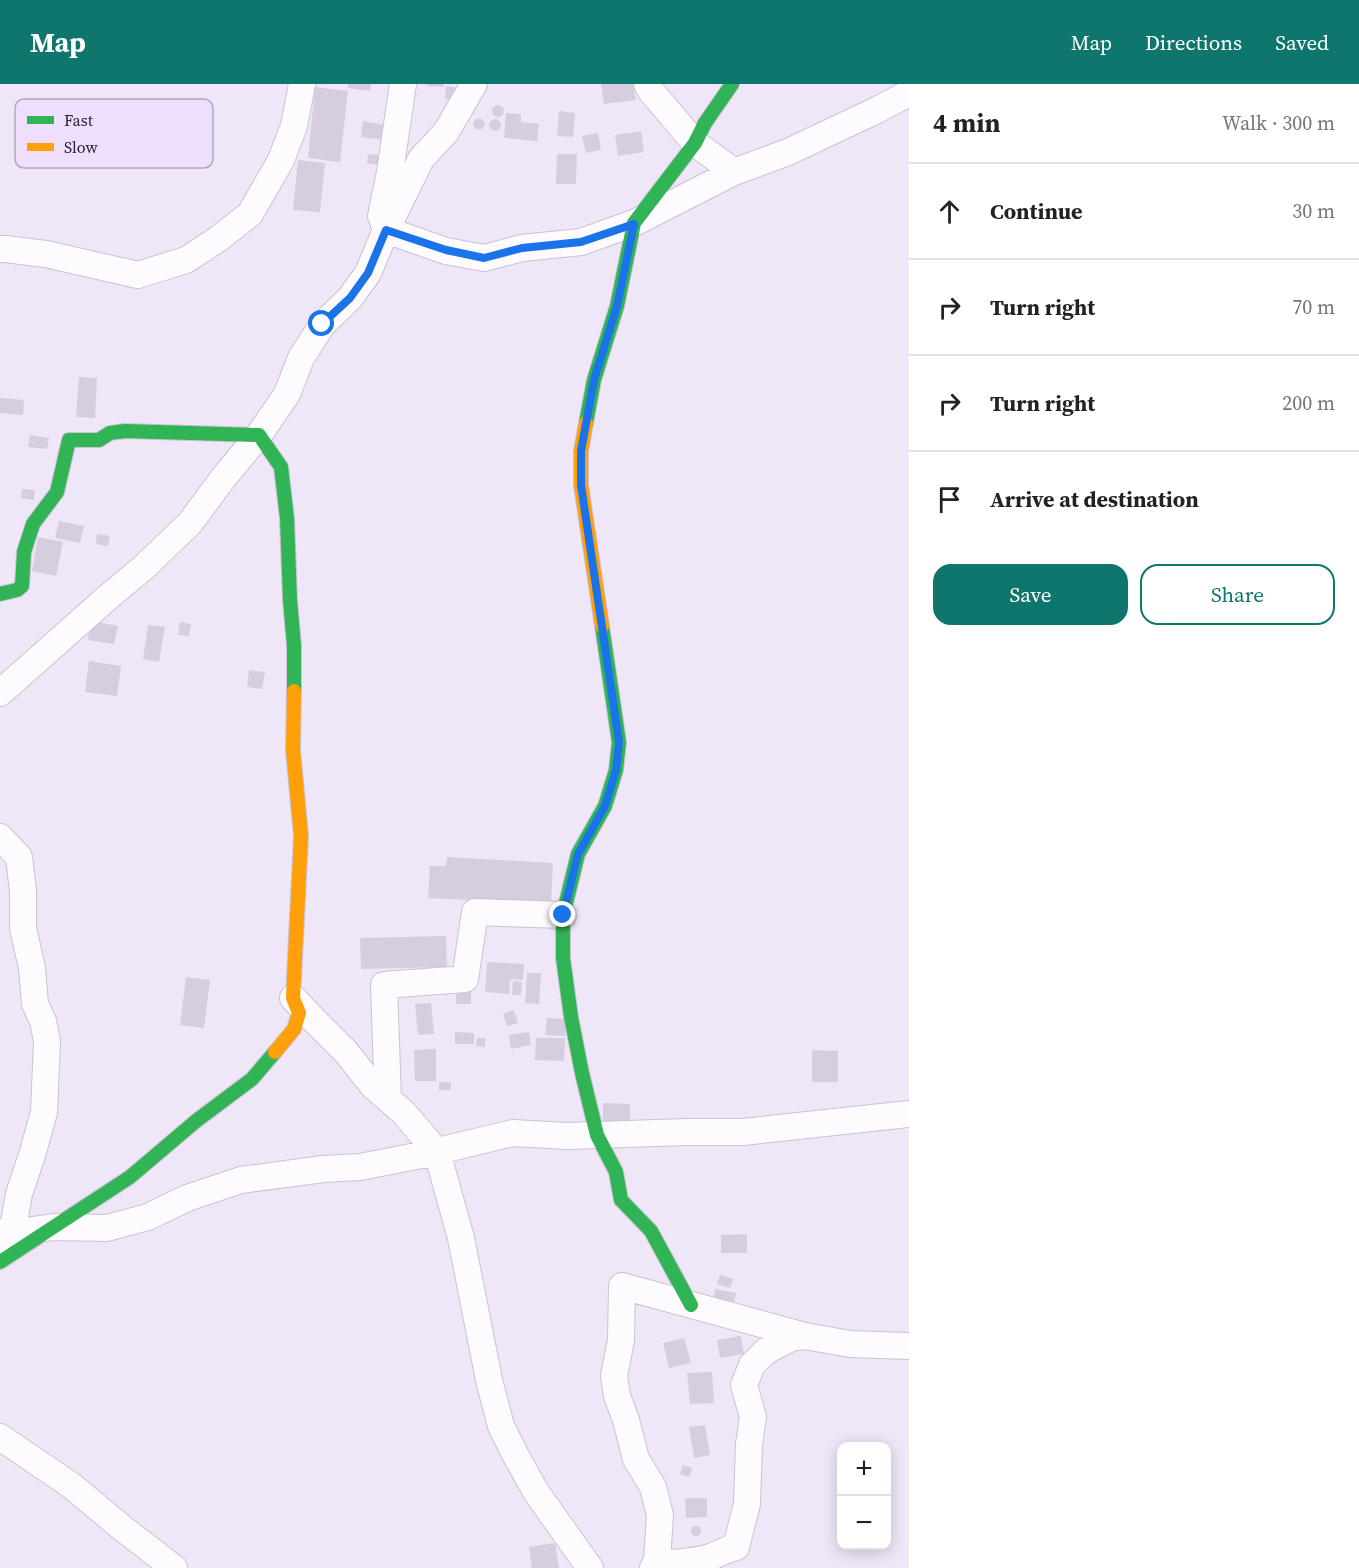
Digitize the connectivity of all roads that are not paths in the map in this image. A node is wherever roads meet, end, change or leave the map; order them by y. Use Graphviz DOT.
graph roads {
  1 [pos="302,84"];
  2 [pos="403,84"];
  3 [pos="474,84"];
  4 [pos="648,84"];
  5 [pos="732,84"];
  6 [pos="909,93"];
  7 [pos="695,143"];
  8 [pos="734,172"];
  9 [pos="634,224"];
  10 [pos="386,230"];
  11 [pos="0,249"];
  12 [pos="259,435"];
  13 [pos="0,594"];
  14 [pos="0,693"];
  15 [pos="0,837"];
  16 [pos="563,915"];
  17 [pos="293,998"];
  18 [pos="388,1099"];
  19 [pos="909,1114"];
  20 [pos="597,1135"];
  21 [pos="437,1152"];
  22 [pos="53,1227"];
  23 [pos="6,1232"];
  24 [pos="2,1260"];
  25 [pos="691,1305"];
  26 [pos="805,1336"];
  27 [pos="909,1346"];
  28 [pos="0,1437"];
  29 [pos="654,1566"];
  30 [pos="174,1568"];
  31 [pos="590,1568"];
  1 -- 11 [label="street"];
  2 -- 10 [label="street"];
  3 -- 10 [label="street"];
  4 -- 7 [label="street"];
  5 -- 7 [label="street"];
  6 -- 8 [label="street"];
  7 -- 8 [label="street"];
  7 -- 9 [label="street"];
  8 -- 9 [label="street"];
  9 -- 10 [label="street"];
  9 -- 16 [label="street"];
  10 -- 12 [label="street"];
  12 -- 13 [label="street"];
  12 -- 14 [label="street"];
  12 -- 17 [label="street"];
  15 -- 23 [label="street"];
  16 -- 18 [label="street"];
  16 -- 20 [label="street"];
  17 -- 18 [label="street"];
  17 -- 22 [label="street"];
  18 -- 21 [label="street"];
  19 -- 20 [label="street"];
  20 -- 21 [label="street"];
  20 -- 25 [label="street"];
  21 -- 22 [label="street"];
  21 -- 31 [label="street"];
  22 -- 23 [label="street"];
  22 -- 24 [label="street"];
  23 -- 24 [label="street"];
  25 -- 26 [label="street"];
  25 -- 29 [label="street"];
  26 -- 27 [label="street"];
  26 -- 29 [label="street"];
  28 -- 30 [label="street"];
}
